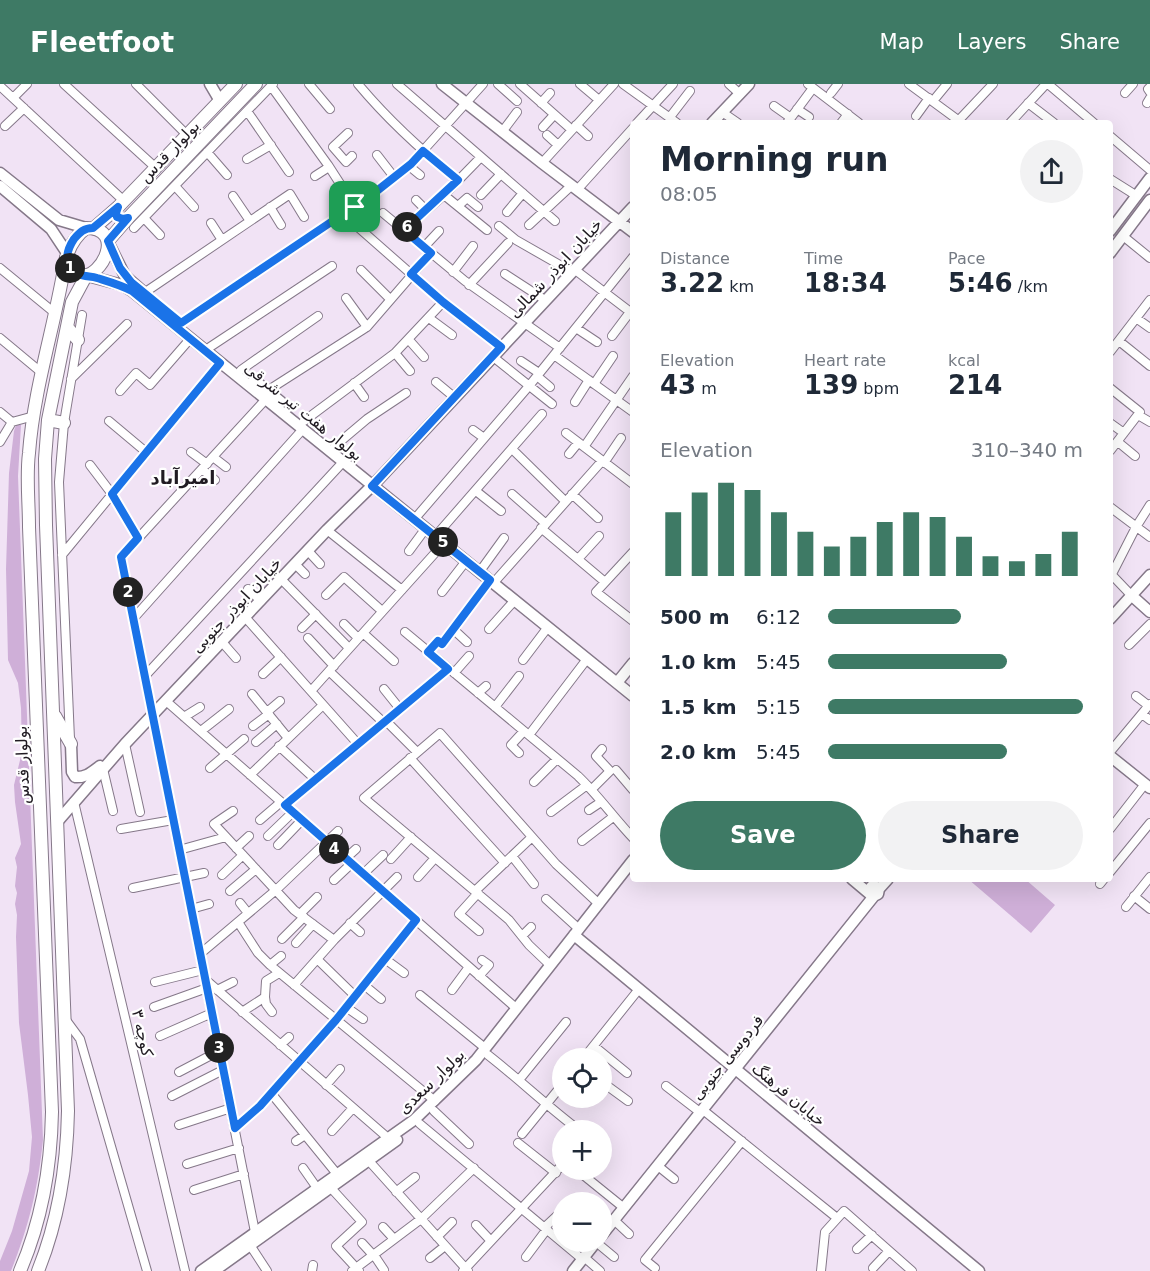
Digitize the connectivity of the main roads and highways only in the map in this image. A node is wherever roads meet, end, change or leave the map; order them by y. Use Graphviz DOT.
graph roads {
  1 [pos="210,84"];
  2 [pos="236,84"];
  3 [pos="256,84"];
  4 [pos="442,84"];
  5 [pos="749,84"];
  6 [pos="220,101"];
  7 [pos="715,120"];
  8 [pos="0,173"];
  9 [pos="1150,178"];
  10 [pos="0,186"];
  11 [pos="1150,200"];
  12 [pos="121,204"];
  13 [pos="630,210"];
  14 [pos="620,221"];
  15 [pos="131,223"];
  16 [pos="1113,226"];
  17 [pos="90,228"];
  18 [pos="630,229"];
  19 [pos="109,243"];
  20 [pos="1113,249"];
  21 [pos="67,255"];
  22 [pos="87,276"];
  23 [pos="127,284"];
  24 [pos="60,297"];
  25 [pos="72,302"];
  26 [pos="67,327"];
  27 [pos="78,340"];
  28 [pos="253,384"];
  29 [pos="48,420"];
  30 [pos="64,423"];
  31 [pos="304,425"];
  32 [pos="374,483"];
  33 [pos="442,538"];
  34 [pos="1150,575"];
  35 [pos="494,579"];
  36 [pos="1131,595"];
  37 [pos="526,606"];
  38 [pos="1150,612"];
  39 [pos="1113,614"];
  40 [pos="630,667"];
  41 [pos="620,679"];
  42 [pos="630,687"];
  43 [pos="630,694"];
  44 [pos="54,713"];
  45 [pos="70,744"];
  46 [pos="124,745"];
  47 [pos="1113,757"];
  48 [pos="1148,786"];
  49 [pos="58,821"];
  50 [pos="630,864"];
  51 [pos="630,873"];
  52 [pos="859,882"];
  53 [pos="873,888"];
  54 [pos="577,934"];
  55 [pos="487,1052"];
  56 [pos="736,1070"];
  57 [pos="435,1106"];
  58 [pos="612,1222"];
  59 [pos="588,1252"];
  60 [pos="20,1271"];
  61 [pos="39,1271"];
  62 [pos="201,1271"];
  63 [pos="214,1271"];
  64 [pos="573,1271"];
  65 [pos="979,1271"];
  1 -- 6 [label="main road"];
  2 -- 6 [label="main road, بولوار قدس"];
  3 -- 15 [label="main road, بولوار قدس"];
  4 -- 14 [label="main road"];
  5 -- 7 [label="main road"];
  6 -- 12 [label="main road, بولوار قدس"];
  8 -- 17 [label="main road"];
  9 -- 16 [label="main road"];
  10 -- 21 [label="main road"];
  11 -- 20 [label="main road"];
  12 -- 15 [label="main road"];
  12 -- 17 [label="main road, بولوار قدس"];
  13 -- 14 [label="main road, خیابان ابوذر شمالی"];
  14 -- 18 [label="main road"];
  14 -- 32 [label="main road, خیابان ابوذر شمالی"];
  15 -- 19 [label="main road, بولوار قدس"];
  17 -- 19 [label="main road"];
  17 -- 21 [label="main road"];
  19 -- 22 [label="main road"];
  19 -- 23 [label="main road"];
  21 -- 22 [label="main road"];
  21 -- 24 [label="main road, بولوار قدس"];
  22 -- 23 [label="main road"];
  22 -- 25 [label="main road, بولوار قدس"];
  23 -- 28 [label="main road, بولوار هفت تیر شرقی"];
  23 -- 28 [label="main road, بولوار هفت تیر شرقی"];
  24 -- 25 [label="main road"];
  24 -- 60 [label="main road, بولوار قدس"];
  25 -- 26 [label="main road, بولوار قدس"];
  26 -- 27 [label="main road"];
  26 -- 29 [label="main road, بولوار قدس"];
  28 -- 31 [label="main road, بولوار هفت تیر شرقی"];
  29 -- 30 [label="main road"];
  29 -- 44 [label="main road, بولوار قدس"];
  31 -- 32 [label="main road, بولوار هفت تیر شرقی"];
  31 -- 32 [label="main road, بولوار هفت تیر شرقی"];
  32 -- 33 [label="main road, بولوار هفت تیر شرقی"];
  32 -- 33 [label="main road, بولوار هفت تیر شرقی"];
  32 -- 46 [label="main road, خیابان ابوذر جنوبی"];
  33 -- 35 [label="main road, بولوار هفت تیر شرقی"];
  33 -- 35 [label="main road, بولوار هفت تیر شرقی"];
  34 -- 36 [label="main road"];
  35 -- 37 [label="main road, بولوار هفت تیر شرقی"];
  35 -- 37 [label="main road, بولوار هفت تیر شرقی"];
  36 -- 38 [label="main road"];
  36 -- 39 [label="main road"];
  37 -- 41 [label="main road, بولوار هفت تیر شرقی"];
  37 -- 43 [label="main road, بولوار هفت تیر شرقی"];
  40 -- 41 [label="main road"];
  41 -- 42 [label="main road, بولوار هفت تیر شرقی"];
  44 -- 45 [label="main road"];
  44 -- 49 [label="main road, بولوار قدس"];
  45 -- 46 [label="main road"];
  46 -- 49 [label="main road"];
  47 -- 48 [label="main road"];
  49 -- 61 [label="main road, بولوار قدس"];
  50 -- 54 [label="main road, بولوار سعدی"];
  51 -- 54 [label="main road, بولوار سعدی"];
  52 -- 53 [label="main road"];
  53 -- 56 [label="main road, فردوسی جنوبی"];
  54 -- 55 [label="main road, بولوار سعدی"];
  54 -- 55 [label="main road, بولوار سعدی"];
  54 -- 56 [label="main road, خیابان فرهنگ"];
  55 -- 57 [label="main road, بولوار سعدی"];
  56 -- 58 [label="main road, فردوسی جنوبی"];
  56 -- 65 [label="main road, خیابان فرهنگ"];
  57 -- 62 [label="main road, بولوار سعدی"];
  57 -- 63 [label="main road, بولوار سعدی"];
  59 -- 64 [label="main road"];
}
